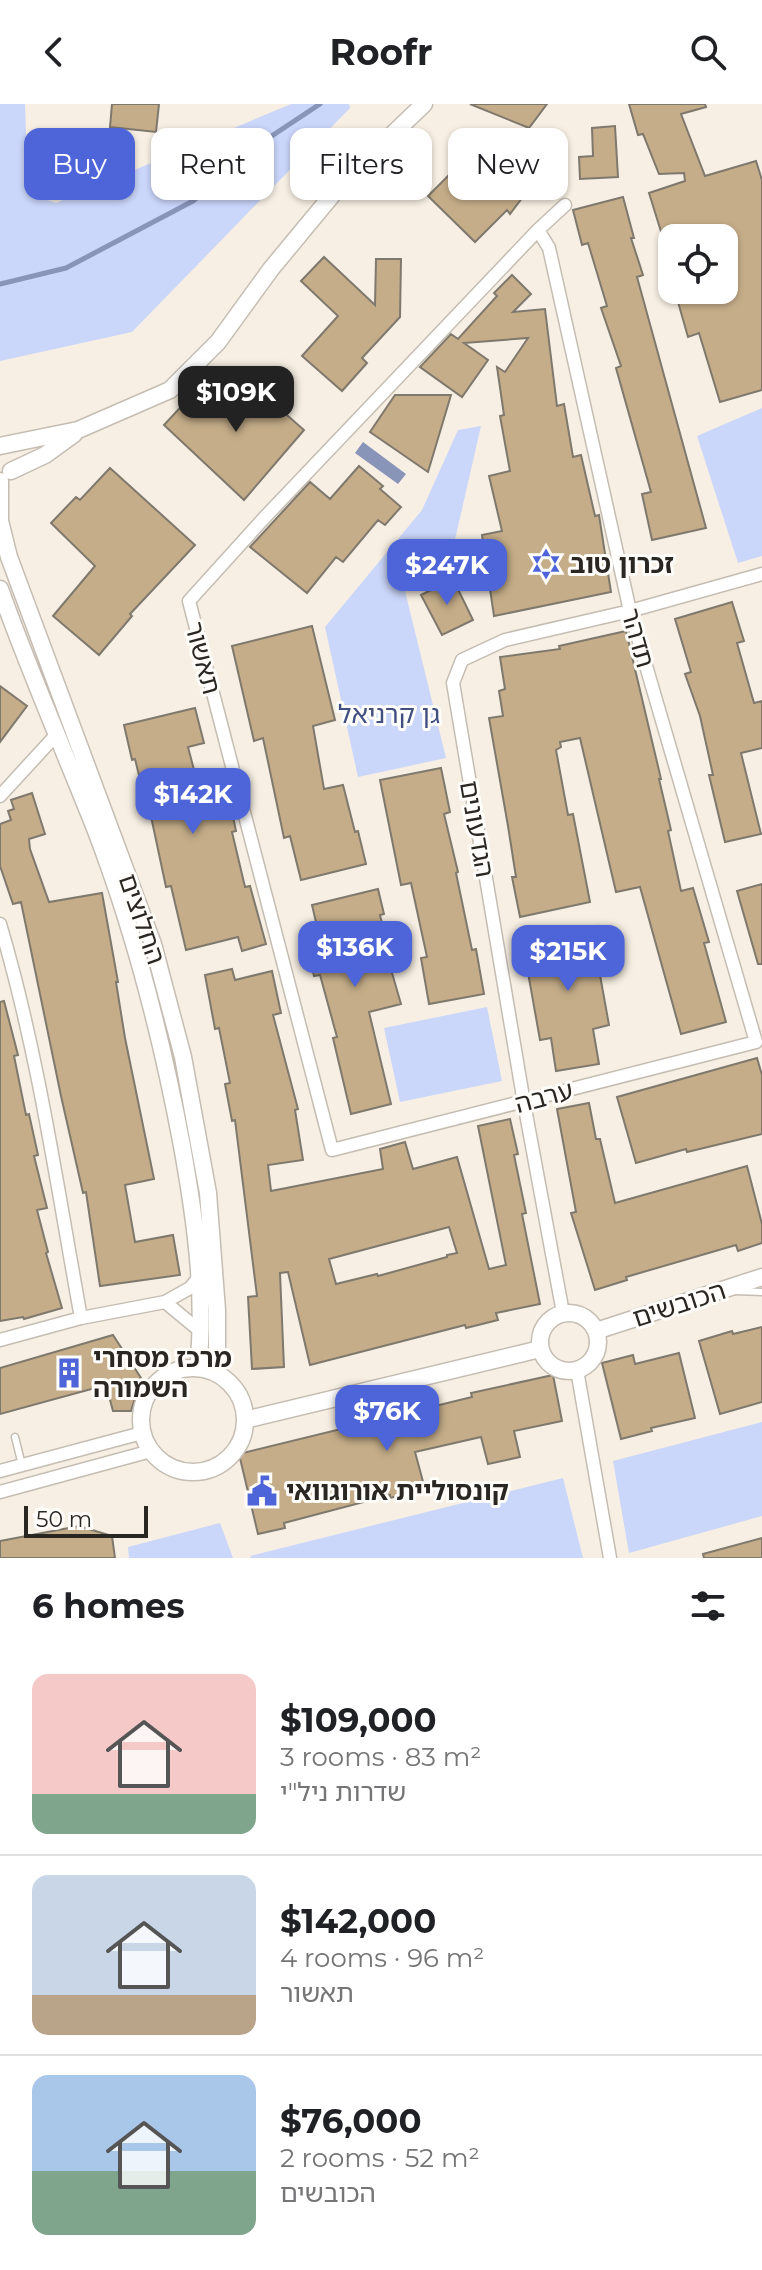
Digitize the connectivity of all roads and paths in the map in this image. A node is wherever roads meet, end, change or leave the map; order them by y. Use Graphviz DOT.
graph roads {
  1 [pos="424,104"];
  2 [pos="565,205"];
  3 [pos="538,230"];
  4 [pos="78,430"];
  5 [pos="0,447"];
  6 [pos="4,478"];
  7 [pos="762,574"];
  8 [pos="0,589"];
  9 [pos="630,611"];
  10 [pos="56,735"];
  11 [pos="0,796"];
  12 [pos="0,924"];
  13 [pos="756,1042"];
  14 [pos="524,1103"];
  15 [pos="332,1150"];
  16 [pos="199,1277"];
  17 [pos="762,1277"];
  18 [pos="719,1291"];
  19 [pos="762,1292"];
  20 [pos="165,1302"];
  21 [pos="563,1313"];
  22 [pos="81,1318"];
  23 [pos="200,1331"];
  24 [pos="596,1331"];
  25 [pos="0,1340"];
  26 [pos="540,1349"];
  27 [pos="198,1368"];
  28 [pos="577,1370"];
  29 [pos="217,1373"];
  30 [pos="245,1420"];
  31 [pos="142,1433"];
  32 [pos="15,1437"];
  33 [pos="151,1451"];
  34 [pos="22,1465"];
  35 [pos="0,1471"];
  36 [pos="0,1492"];
  37 [pos="610,1558"];
  1 -- 4 [label="street"];
  2 -- 3 [label="street, תאשור"];
  3 -- 9 [label="street, תדהר"];
  3 -- 15 [label="street, תאשור"];
  4 -- 5 [label="street"];
  4 -- 6 [label="street"];
  5 -- 6 [label="street"];
  6 -- 29 [label="street, החלוצים"];
  7 -- 9 [label="street, הגדעונים"];
  8 -- 10 [label="street, החלוצים"];
  9 -- 13 [label="street, תדהר"];
  9 -- 14 [label="street, הגדעונים"];
  10 -- 11 [label="street"];
  10 -- 16 [label="street, החלוצים"];
  12 -- 22 [label="street"];
  13 -- 14 [label="street, ערבה"];
  14 -- 15 [label="street, ערבה"];
  14 -- 21 [label="street, הגדעונים"];
  16 -- 20 [label="street"];
  16 -- 23 [label="street, החלוצים"];
  17 -- 18 [label="street, הכובשים"];
  18 -- 19 [label="lane"];
  18 -- 24 [label="street, הכובשים"];
  20 -- 22 [label="street"];
  20 -- 23 [label="street"];
  21 -- 24 [label="street"];
  21 -- 26 [label="street"];
  22 -- 25 [label="street"];
  23 -- 27 [label="street, החלוצים"];
  24 -- 28 [label="street"];
  26 -- 28 [label="street"];
  26 -- 30 [label="street"];
  27 -- 29 [label="street"];
  27 -- 31 [label="street"];
  28 -- 37 [label="street"];
  29 -- 30 [label="street"];
  30 -- 33 [label="street"];
  31 -- 33 [label="street"];
  31 -- 34 [label="street"];
  32 -- 34 [label="lane"];
  33 -- 36 [label="street"];
  34 -- 35 [label="street"];
}
